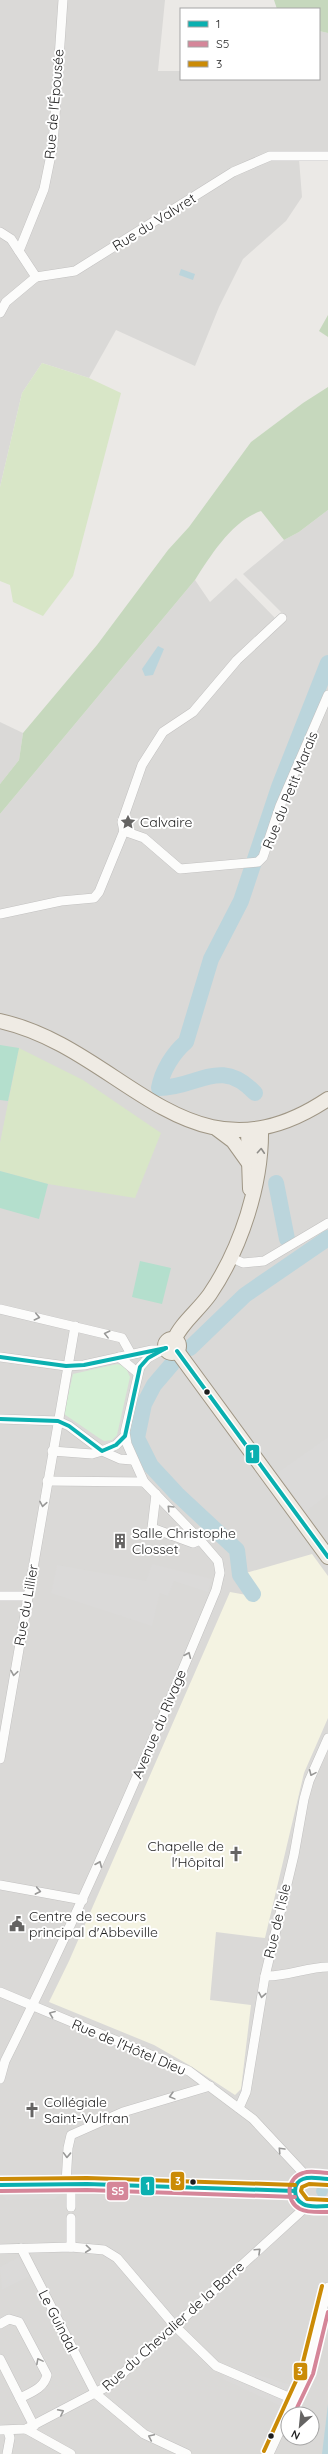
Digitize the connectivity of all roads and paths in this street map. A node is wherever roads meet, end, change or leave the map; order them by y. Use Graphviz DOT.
graph roads {
  1 [pos="63,0"];
  2 [pos="328,156"];
  3 [pos="0,232"];
  4 [pos="19,251"];
  5 [pos="36,277"];
  6 [pos="0,312"];
  7 [pos="282,618"];
  8 [pos="328,695"];
  9 [pos="124,831"];
  10 [pos="0,914"];
  11 [pos="0,1021"];
  12 [pos="328,1099"];
  13 [pos="217,1129"];
  14 [pos="255,1130"];
  15 [pos="248,1162"];
  16 [pos="250,1200"];
  17 [pos="328,1223"];
  18 [pos="230,1257"];
  19 [pos="0,1309"];
  20 [pos="75,1326"];
  21 [pos="170,1347"];
  22 [pos="131,1354"];
  23 [pos="0,1357"];
  24 [pos="119,1357"];
  25 [pos="66,1366"];
  26 [pos="138,1373"];
  27 [pos="0,1418"];
  28 [pos="58,1421"];
  29 [pos="125,1436"];
  30 [pos="52,1451"];
  31 [pos="102,1451"];
  32 [pos="132,1460"];
  33 [pos="47,1480"];
  34 [pos="144,1482"];
  35 [pos="156,1494"];
  36 [pos="200,1540"];
  37 [pos="328,1557"];
  38 [pos="0,1596"];
  39 [pos="27,1596"];
  40 [pos="328,1738"];
  41 [pos="0,1759"];
  42 [pos="0,1885"];
  43 [pos="83,1900"];
  44 [pos="328,1967"];
  45 [pos="265,1976"];
  46 [pos="0,1992"];
  47 [pos="33,2006"];
  48 [pos="3,2060"];
  49 [pos="0,2079"];
  50 [pos="210,2086"];
  51 [pos="239,2108"];
  52 [pos="308,2178"];
  53 [pos="328,2179"];
  54 [pos="75,2184"];
  55 [pos="0,2185"];
  56 [pos="295,2191"];
  57 [pos="308,2205"];
  58 [pos="328,2206"];
  59 [pos="71,2207"];
  60 [pos="71,2218"];
  61 [pos="72,2247"];
  62 [pos="21,2248"];
  63 [pos="0,2249"];
  64 [pos="328,2287"];
  65 [pos="0,2324"];
  66 [pos="175,2326"];
  67 [pos="0,2359"];
  68 [pos="96,2394"];
  69 [pos="20,2398"];
  70 [pos="293,2399"];
  71 [pos="30,2428"];
  72 [pos="4,2431"];
  73 [pos="7,2454"];
  74 [pos="71,2454"];
  75 [pos="187,2454"];
  76 [pos="269,2454"];
  1 -- 4 [label="street, Rue de l'Épousée"];
  2 -- 5 [label="street, Rue du Valvret"];
  3 -- 4 [label="street"];
  4 -- 5 [label="street"];
  5 -- 6 [label="street"];
  7 -- 9 [label="street"];
  8 -- 9 [label="street, Rue du Petit Marais"];
  9 -- 10 [label="street"];
  11 -- 13 [label="main road"];
  12 -- 14 [label="main road"];
  13 -- 14 [label="main road"];
  13 -- 15 [label="main road"];
  14 -- 15 [label="main road"];
  16 -- 14 [label="main road, one-way"];
  15 -- 16 [label="main road"];
  16 -- 18 [label="main road"];
  17 -- 18 [label="street"];
  18 -- 21 [label="main road"];
  19 -- 20 [label="street, one-way"];
  22 -- 20 [label="street, one-way"];
  20 -- 25 [label="street, Rue du Lillier"];
  21 -- 22 [label="street"];
  21 -- 26 [label="street"];
  21 -- 37 [label="main road"];
  22 -- 24 [label="street"];
  23 -- 25 [label="street"];
  24 -- 25 [label="street"];
  24 -- 26 [label="street"];
  25 -- 28 [label="street, Rue du Lillier"];
  26 -- 29 [label="street"];
  27 -- 28 [label="street"];
  28 -- 30 [label="street, Rue du Lillier"];
  28 -- 31 [label="street"];
  29 -- 31 [label="street"];
  29 -- 32 [label="street, Avenue du Rivage"];
  30 -- 31 [label="street"];
  30 -- 33 [label="street, Rue du Lillier"];
  31 -- 32 [label="street"];
  32 -- 34 [label="street, Avenue du Rivage"];
  33 -- 34 [label="street"];
  33 -- 39 [label="street, Rue du Lillier, one-way"];
  34 -- 35 [label="street, Avenue du Rivage"];
  36 -- 35 [label="street, Avenue du Rivage, one-way"];
  35 -- 36 [label="street"];
  43 -- 36 [label="street, Avenue du Rivage, one-way"];
  38 -- 39 [label="street"];
  39 -- 41 [label="street, Rue du Lillier, one-way"];
  40 -- 45 [label="street, Rue de l'Isle, one-way"];
  42 -- 43 [label="street, one-way"];
  43 -- 47 [label="street, Avenue du Rivage"];
  44 -- 45 [label="street"];
  45 -- 51 [label="street, Rue de l'Isle, one-way"];
  46 -- 47 [label="street, Rue de l'Hôtel Dieu"];
  47 -- 48 [label="street, Avenue du Rivage"];
  50 -- 47 [label="street, Rue de l'Hôtel Dieu, one-way"];
  48 -- 49 [label="street, Avenue du Rivage"];
  50 -- 51 [label="street, Rue de l'Hôtel Dieu"];
  50 -- 54 [label="street, one-way"];
  52 -- 51 [label="street, Rue de l'Hôtel Dieu, one-way"];
  52 -- 53 [label="street"];
  52 -- 56 [label="street"];
  54 -- 55 [label="street"];
  54 -- 56 [label="street"];
  54 -- 59 [label="street"];
  56 -- 57 [label="street"];
  57 -- 58 [label="street"];
  66 -- 57 [label="street, Rue du Chevalier de la Barre, one-way"];
  60 -- 61 [label="street"];
  61 -- 62 [label="street"];
  61 -- 66 [label="street, one-way"];
  62 -- 63 [label="street"];
  62 -- 68 [label="street, Le Guindal"];
  64 -- 70 [label="street"];
  69 -- 65 [label="street, one-way"];
  66 -- 68 [label="street, Rue du Chevalier de la Barre"];
  66 -- 70 [label="street"];
  67 -- 69 [label="street"];
  71 -- 68 [label="street, Rue du Chevalier de la Barre, one-way"];
  75 -- 68 [label="street, one-way"];
  69 -- 71 [label="street"];
  70 -- 76 [label="street"];
  71 -- 72 [label="street"];
  71 -- 74 [label="street"];
  72 -- 73 [label="street"];
}
